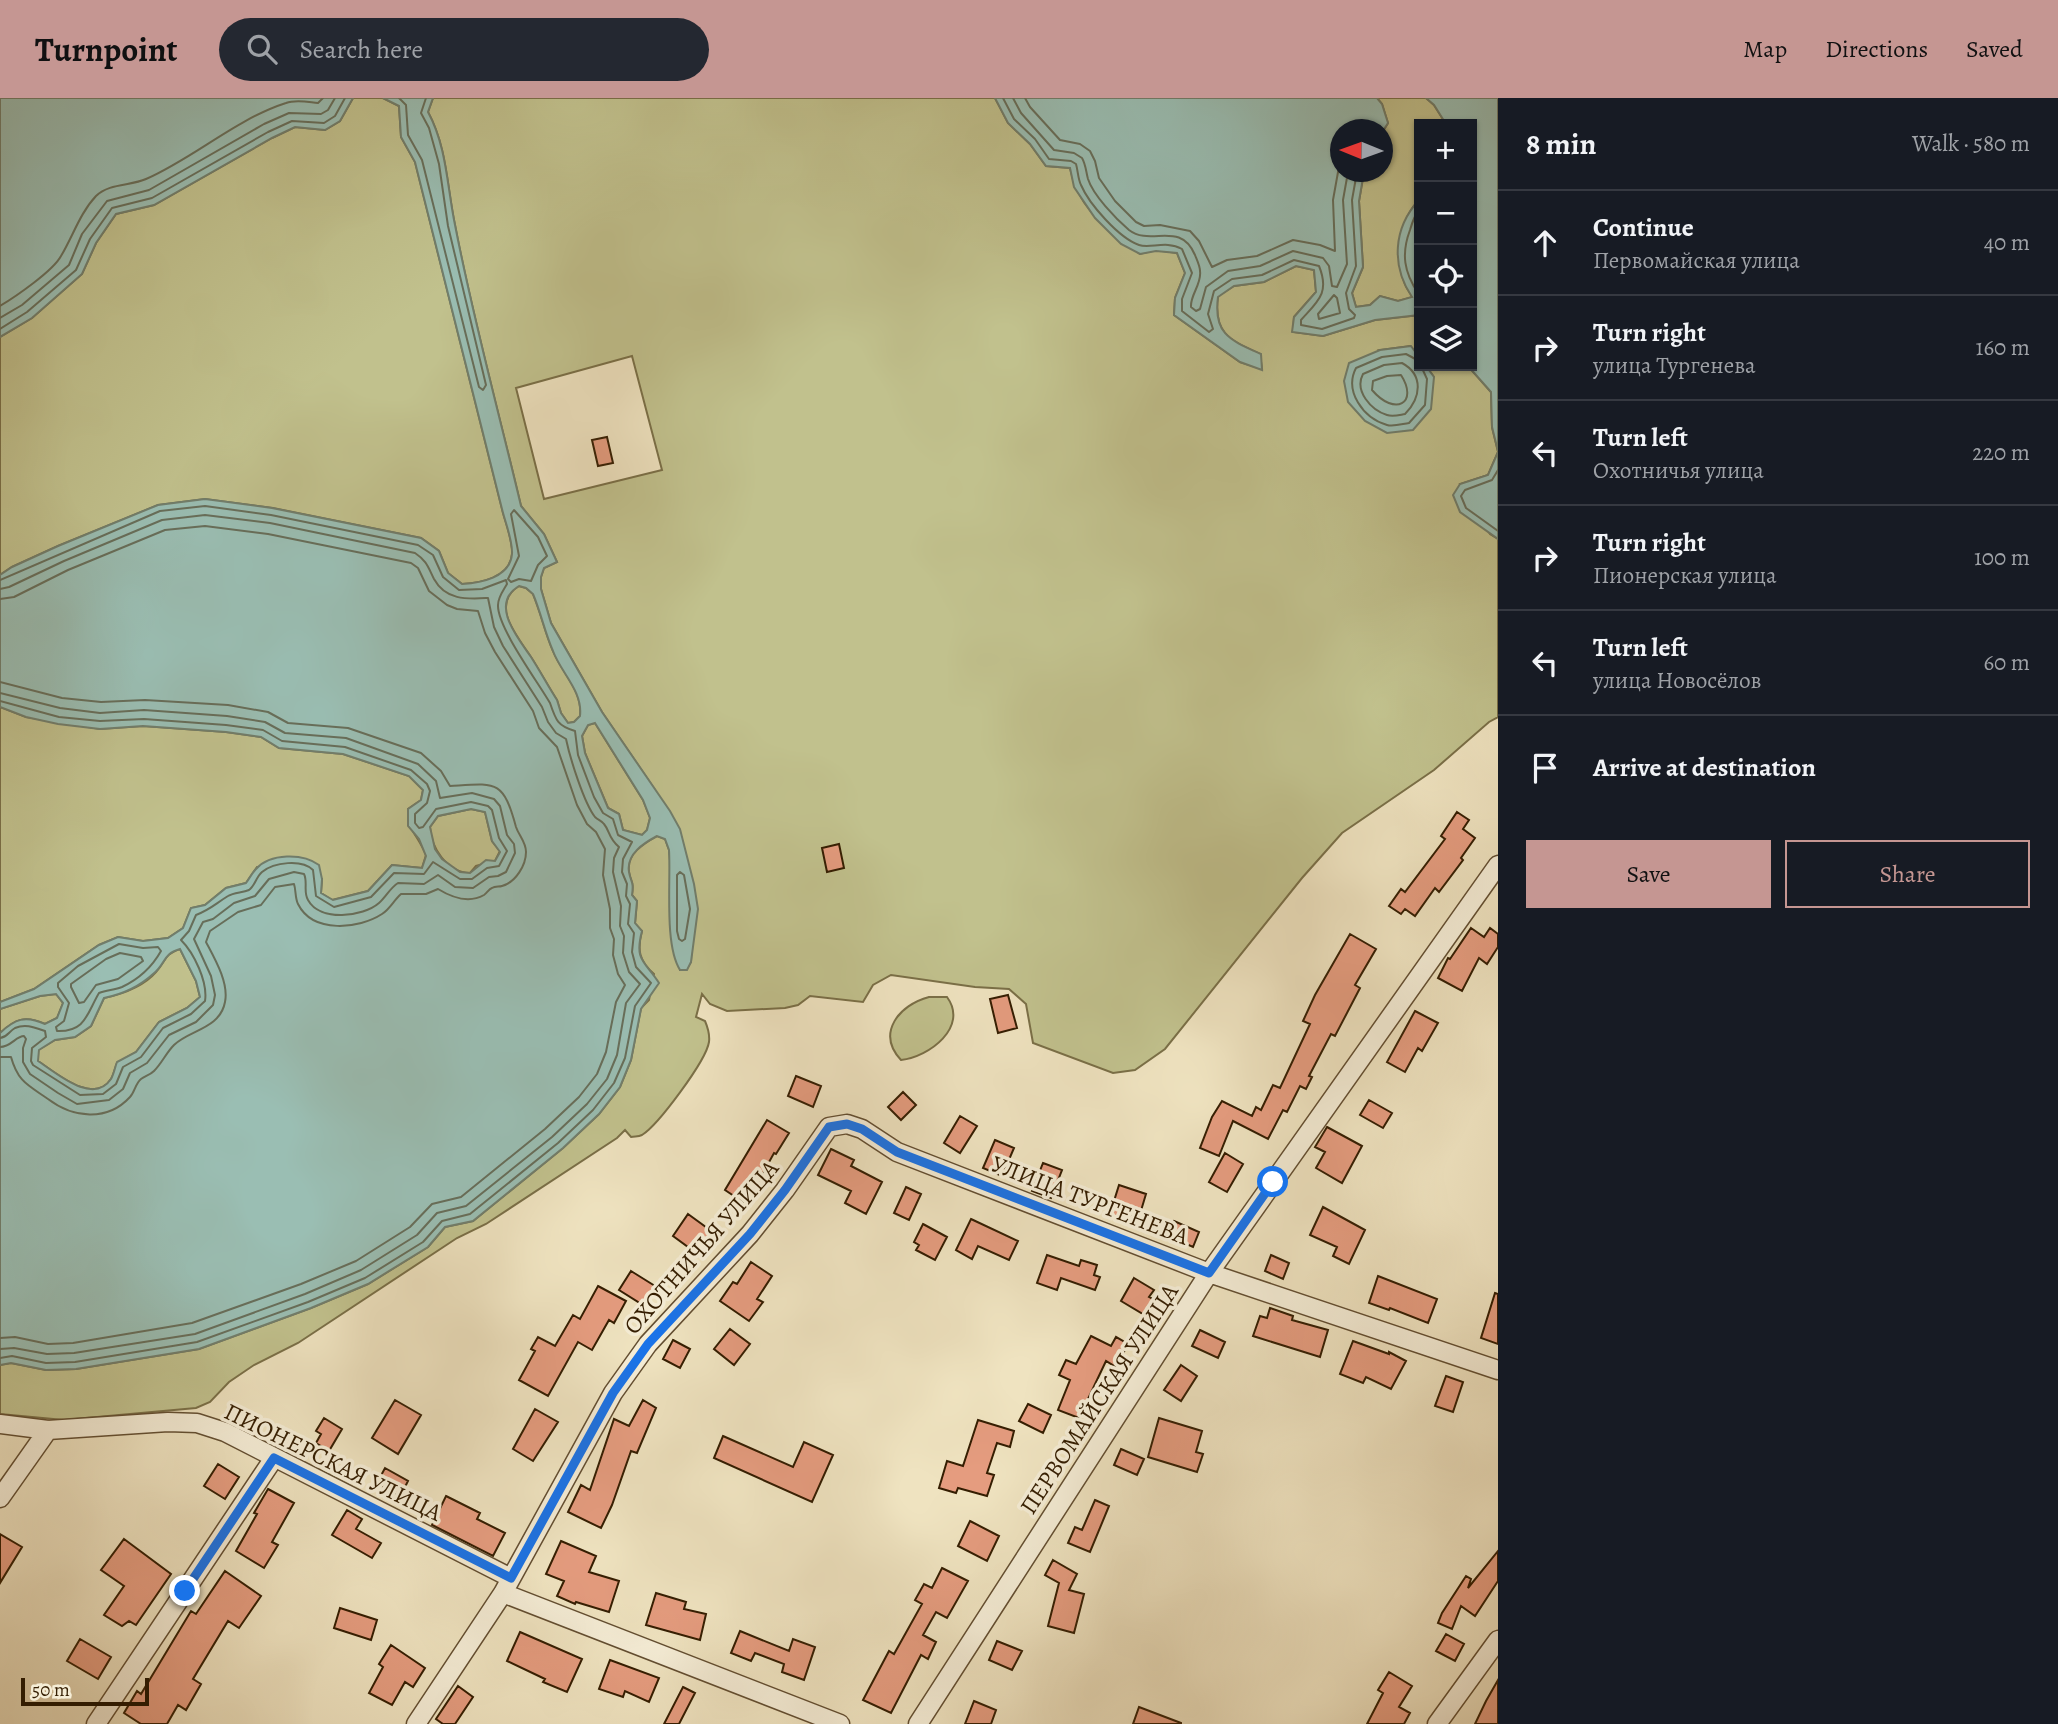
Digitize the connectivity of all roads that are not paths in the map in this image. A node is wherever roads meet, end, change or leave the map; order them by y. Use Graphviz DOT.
graph roads {
  1 [pos="1498,865"];
  2 [pos="829,1127"];
  3 [pos="1209,1273"];
  4 [pos="1498,1370"];
  5 [pos="0,1424"];
  6 [pos="48,1430"];
  7 [pos="274,1458"];
  8 [pos="0,1498"];
  9 [pos="507,1585"];
  10 [pos="1498,1640"];
  11 [pos="96,1724"];
  12 [pos="416,1724"];
  13 [pos="840,1724"];
  14 [pos="918,1724"];
  15 [pos="1437,1724"];
  1 -- 3 [label="street, ПЕРВОМАЙСКАЯ УЛИЦА"];
  2 -- 3 [label="street, УЛИЦА ТУРГЕНЕВА"];
  2 -- 9 [label="street, ОХОТНИЧЬЯ УЛИЦА"];
  3 -- 4 [label="street, УЛИЦА ТУРГЕНЕВА"];
  3 -- 14 [label="street, ПЕРВОМАЙСКАЯ УЛИЦА"];
  5 -- 6 [label="street, ПИОНЕРСКАЯ УЛИЦА"];
  6 -- 7 [label="street, ПИОНЕРСКАЯ УЛИЦА"];
  6 -- 8 [label="street"];
  7 -- 9 [label="street, ПИОНЕРСКАЯ УЛИЦА"];
  7 -- 11 [label="street"];
  9 -- 12 [label="street, ОХОТНИЧЬЯ УЛИЦА"];
  9 -- 13 [label="street, ПИОНЕРСКАЯ УЛИЦА"];
  10 -- 15 [label="street"];
}
